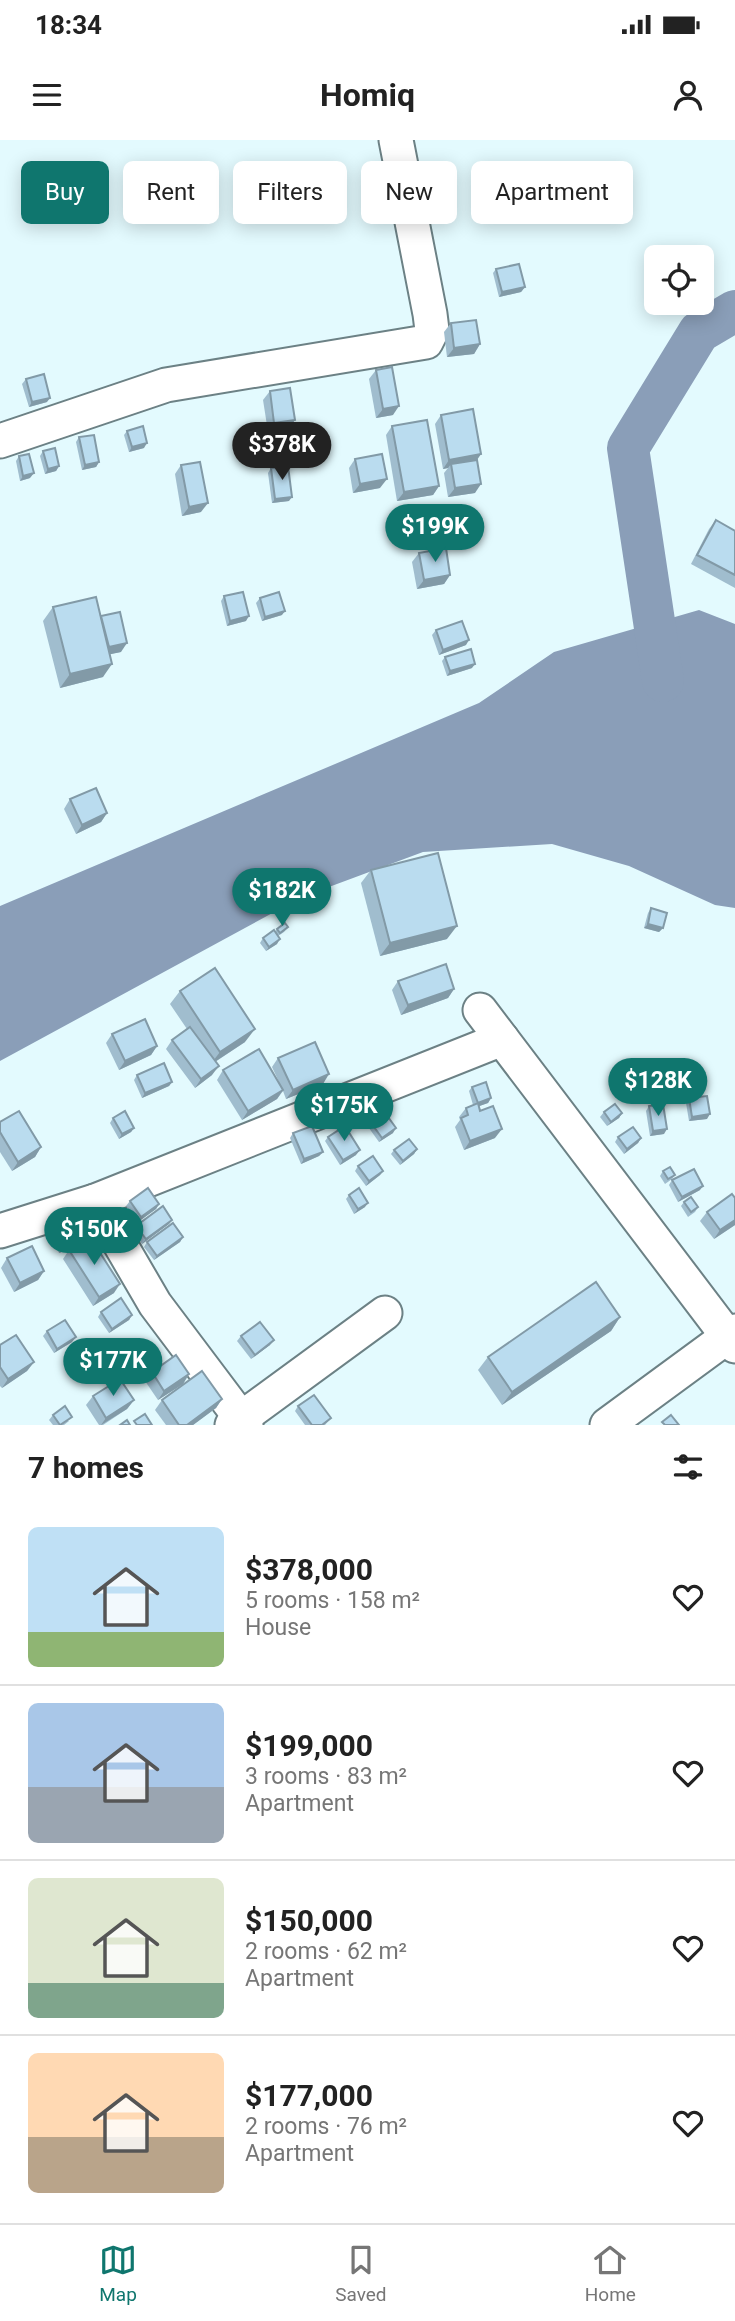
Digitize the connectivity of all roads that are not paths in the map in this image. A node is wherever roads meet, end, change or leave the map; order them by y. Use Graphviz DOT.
graph roads {
  1 [pos="396,140"];
  2 [pos="0,441"];
  3 [pos="480,1010"];
  4 [pos="502,1039"];
  5 [pos="95,1201"];
  6 [pos="0,1231"];
  7 [pos="385,1313"];
  8 [pos="733,1338"];
  9 [pos="240,1423"];
  10 [pos="607,1425"];
  1 -- 2 [label="street"];
  3 -- 4 [label="street"];
  4 -- 5 [label="street"];
  4 -- 8 [label="street"];
  5 -- 6 [label="street"];
  5 -- 9 [label="street"];
  7 -- 9 [label="street"];
  8 -- 10 [label="street"];
}
